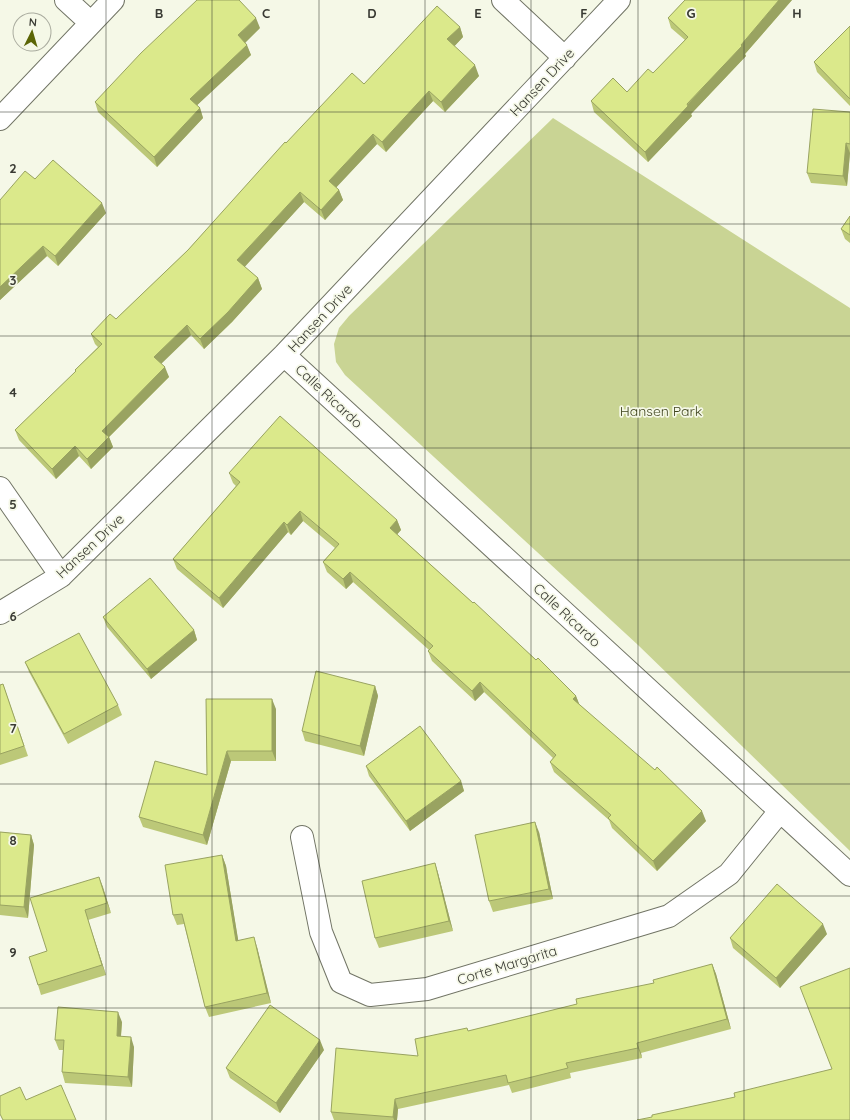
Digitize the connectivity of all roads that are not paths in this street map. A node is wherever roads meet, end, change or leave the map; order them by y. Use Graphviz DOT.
graph roads {
  1 [pos="66,0"];
  2 [pos="113,0"];
  3 [pos="503,0"];
  4 [pos="619,0"];
  5 [pos="91,23"];
  6 [pos="565,58"];
  7 [pos="0,119"];
  8 [pos="284,355"];
  9 [pos="0,488"];
  10 [pos="62,576"];
  11 [pos="0,613"];
  12 [pos="780,811"];
  13 [pos="302,837"];
  14 [pos="850,875"];
  1 -- 5 [label="street"];
  2 -- 5 [label="street"];
  3 -- 6 [label="street"];
  4 -- 6 [label="street, Hansen Drive"];
  5 -- 7 [label="street"];
  6 -- 8 [label="street, Hansen Drive"];
  8 -- 10 [label="street, Hansen Drive"];
  8 -- 12 [label="street, Calle Ricardo"];
  9 -- 10 [label="street"];
  10 -- 11 [label="street, Hansen Drive"];
  12 -- 13 [label="street, Corte Margarita"];
  12 -- 14 [label="street, Calle Ricardo"];
}
